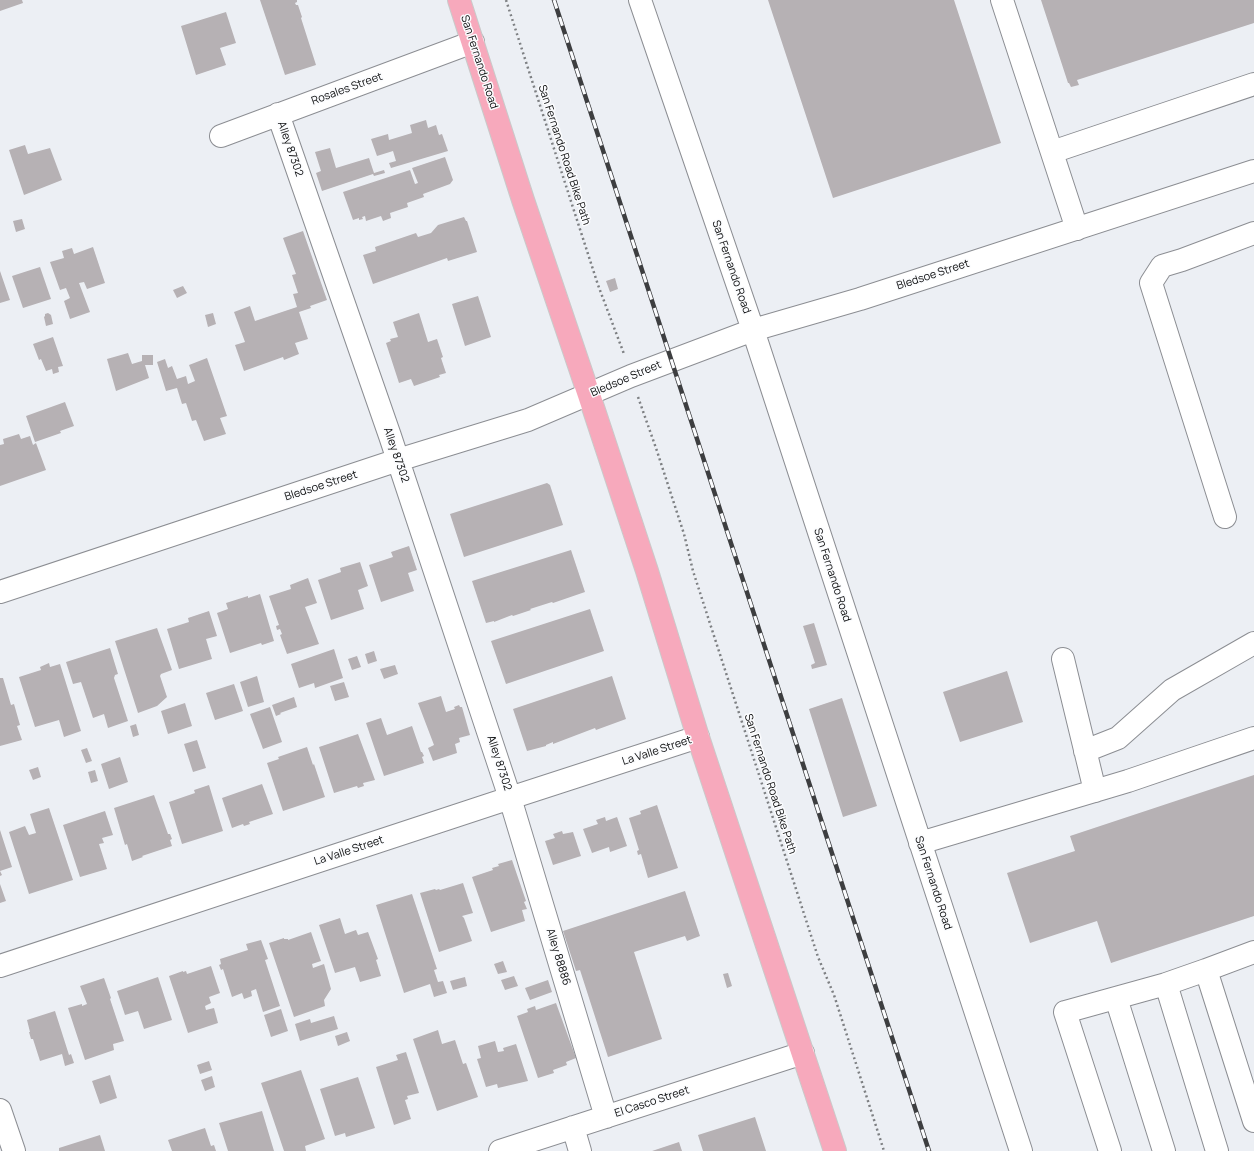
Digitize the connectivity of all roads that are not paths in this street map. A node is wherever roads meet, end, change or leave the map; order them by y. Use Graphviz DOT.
graph roads {
  1 [pos="459,0"];
  2 [pos="640,0"];
  3 [pos="1002,0"];
  4 [pos="473,42"];
  5 [pos="1254,84"];
  6 [pos="278,114"];
  7 [pos="221,136"];
  8 [pos="1052,152"];
  9 [pos="1254,171"];
  10 [pos="1077,229"];
  11 [pos="1254,233"];
  12 [pos="753,330"];
  13 [pos="589,395"];
  14 [pos="398,460"];
  15 [pos="1225,517"];
  16 [pos="0,592"];
  17 [pos="1254,643"];
  18 [pos="1063,659"];
  19 [pos="698,738"];
  20 [pos="1254,738"];
  21 [pos="1085,751"];
  22 [pos="1095,791"];
  23 [pos="510,798"];
  24 [pos="920,843"];
  25 [pos="1254,952"];
  26 [pos="0,966"];
  27 [pos="1206,970"];
  28 [pos="1166,984"];
  29 [pos="1116,998"];
  30 [pos="803,1053"];
  31 [pos="0,1110"];
  32 [pos="606,1117"];
  33 [pos="1254,1121"];
  34 [pos="573,1127"];
  35 [pos="14,1151"];
  36 [pos="500,1151"];
  37 [pos="580,1151"];
  38 [pos="835,1151"];
  39 [pos="1021,1151"];
  40 [pos="1110,1151"];
  41 [pos="1164,1151"];
  42 [pos="1217,1151"];
  1 -- 4 [label="main road, San Fernando Road"];
  2 -- 12 [label="street, San Fernando Road"];
  3 -- 8 [label="street"];
  4 -- 6 [label="street, Rosales Street"];
  4 -- 13 [label="main road, San Fernando Road"];
  5 -- 8 [label="street"];
  6 -- 7 [label="street, Rosales Street"];
  6 -- 14 [label="street, Alley 87302"];
  8 -- 10 [label="street"];
  9 -- 10 [label="street, Bledsoe Street"];
  10 -- 12 [label="street, Bledsoe Street"];
  11 -- 15 [label="street"];
  12 -- 13 [label="street, Bledsoe Street"];
  12 -- 24 [label="street, San Fernando Road"];
  13 -- 14 [label="street, Bledsoe Street"];
  13 -- 19 [label="main road, San Fernando Road"];
  14 -- 16 [label="street, Bledsoe Street"];
  14 -- 23 [label="street, Alley 87302"];
  17 -- 21 [label="street"];
  18 -- 21 [label="street"];
  19 -- 23 [label="street, La Valle Street"];
  19 -- 30 [label="main road, San Fernando Road"];
  20 -- 22 [label="street"];
  21 -- 22 [label="street"];
  22 -- 24 [label="street"];
  23 -- 26 [label="street, La Valle Street"];
  23 -- 32 [label="street, Alley 88886"];
  24 -- 39 [label="street, San Fernando Road"];
  25 -- 27 [label="street"];
  27 -- 28 [label="street"];
  27 -- 33 [label="street"];
  28 -- 29 [label="street"];
  28 -- 42 [label="street"];
  29 -- 40 [label="street"];
  29 -- 41 [label="street"];
  30 -- 32 [label="street, El Casco Street"];
  30 -- 38 [label="main road, San Fernando Road"];
  31 -- 35 [label="street"];
  32 -- 34 [label="street, El Casco Street"];
  34 -- 36 [label="street, El Casco Street"];
  34 -- 37 [label="street"];
}
